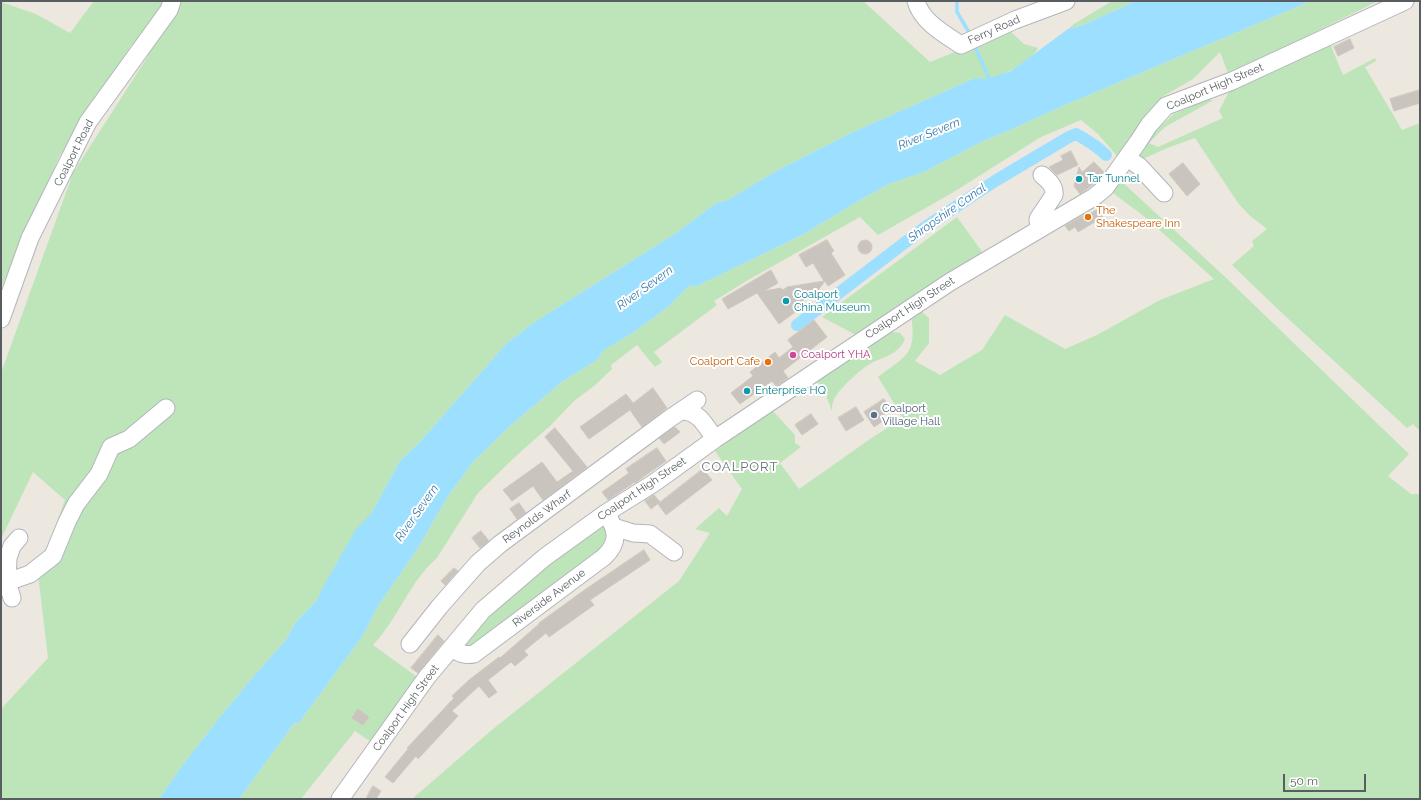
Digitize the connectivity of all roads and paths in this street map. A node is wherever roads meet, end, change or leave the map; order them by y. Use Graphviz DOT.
graph roads {
  1 [pos="172,1"];
  2 [pos="916,1"];
  3 [pos="1066,1"];
  4 [pos="1405,1"];
  5 [pos="1127,158"];
  6 [pos="1042,175"];
  7 [pos="1164,193"];
  8 [pos="1038,229"];
  9 [pos="1,319"];
  10 [pos="697,400"];
  11 [pos="166,408"];
  12 [pos="682,410"];
  13 [pos="715,439"];
  14 [pos="610,520"];
  15 [pos="19,538"];
  16 [pos="674,552"];
  17 [pos="7,588"];
  18 [pos="410,644"];
  19 [pos="451,648"];
  20 [pos="340,799"];
  1 -- 9 [label="street, Coalport Road"];
  2 -- 3 [label="street, Ferry Road"];
  4 -- 5 [label="street, Coalport High Street"];
  5 -- 7 [label="street"];
  5 -- 8 [label="street, Coalport High Street"];
  6 -- 8 [label="street"];
  8 -- 13 [label="street, Coalport High Street"];
  10 -- 12 [label="street, Reynolds Wharf"];
  11 -- 17 [label="street"];
  12 -- 13 [label="street"];
  12 -- 18 [label="street, Reynolds Wharf"];
  13 -- 14 [label="street, Coalport High Street"];
  14 -- 16 [label="street"];
  14 -- 19 [label="street, Coalport High Street"];
  14 -- 19 [label="street, Riverside Avenue"];
  15 -- 17 [label="street"];
  19 -- 20 [label="street, Coalport High Street"];
}
